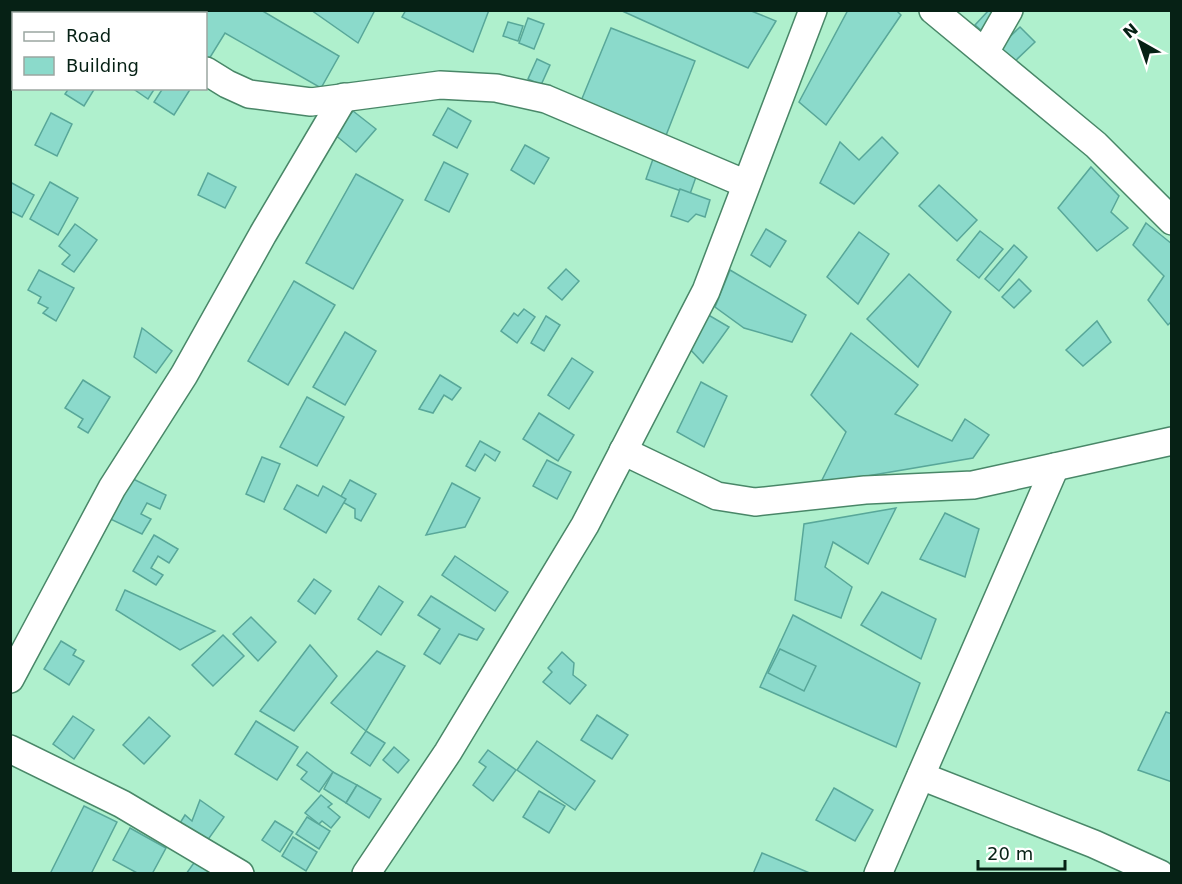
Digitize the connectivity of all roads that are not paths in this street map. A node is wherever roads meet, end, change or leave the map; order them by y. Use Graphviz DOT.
graph roads {
  1 [pos="813,10"];
  2 [pos="933,10"];
  3 [pos="1009,10"];
  4 [pos="985,52"];
  5 [pos="207,72"];
  6 [pos="344,97"];
  7 [pos="746,184"];
  8 [pos="1172,221"];
  9 [pos="1172,441"];
  10 [pos="623,451"];
  11 [pos="1055,467"];
  12 [pos="10,679"];
  13 [pos="10,749"];
  14 [pos="921,776"];
  15 [pos="240,873"];
  16 [pos="366,873"];
  17 [pos="878,873"];
  18 [pos="1160,873"];
  1 -- 7 [label="street"];
  2 -- 4 [label="street"];
  3 -- 4 [label="street"];
  4 -- 8 [label="street"];
  5 -- 6 [label="street"];
  6 -- 7 [label="street"];
  6 -- 12 [label="street"];
  7 -- 10 [label="street"];
  9 -- 11 [label="street"];
  10 -- 11 [label="street"];
  10 -- 16 [label="street"];
  11 -- 14 [label="street"];
  13 -- 15 [label="street"];
  14 -- 17 [label="street"];
  14 -- 18 [label="street"];
}
